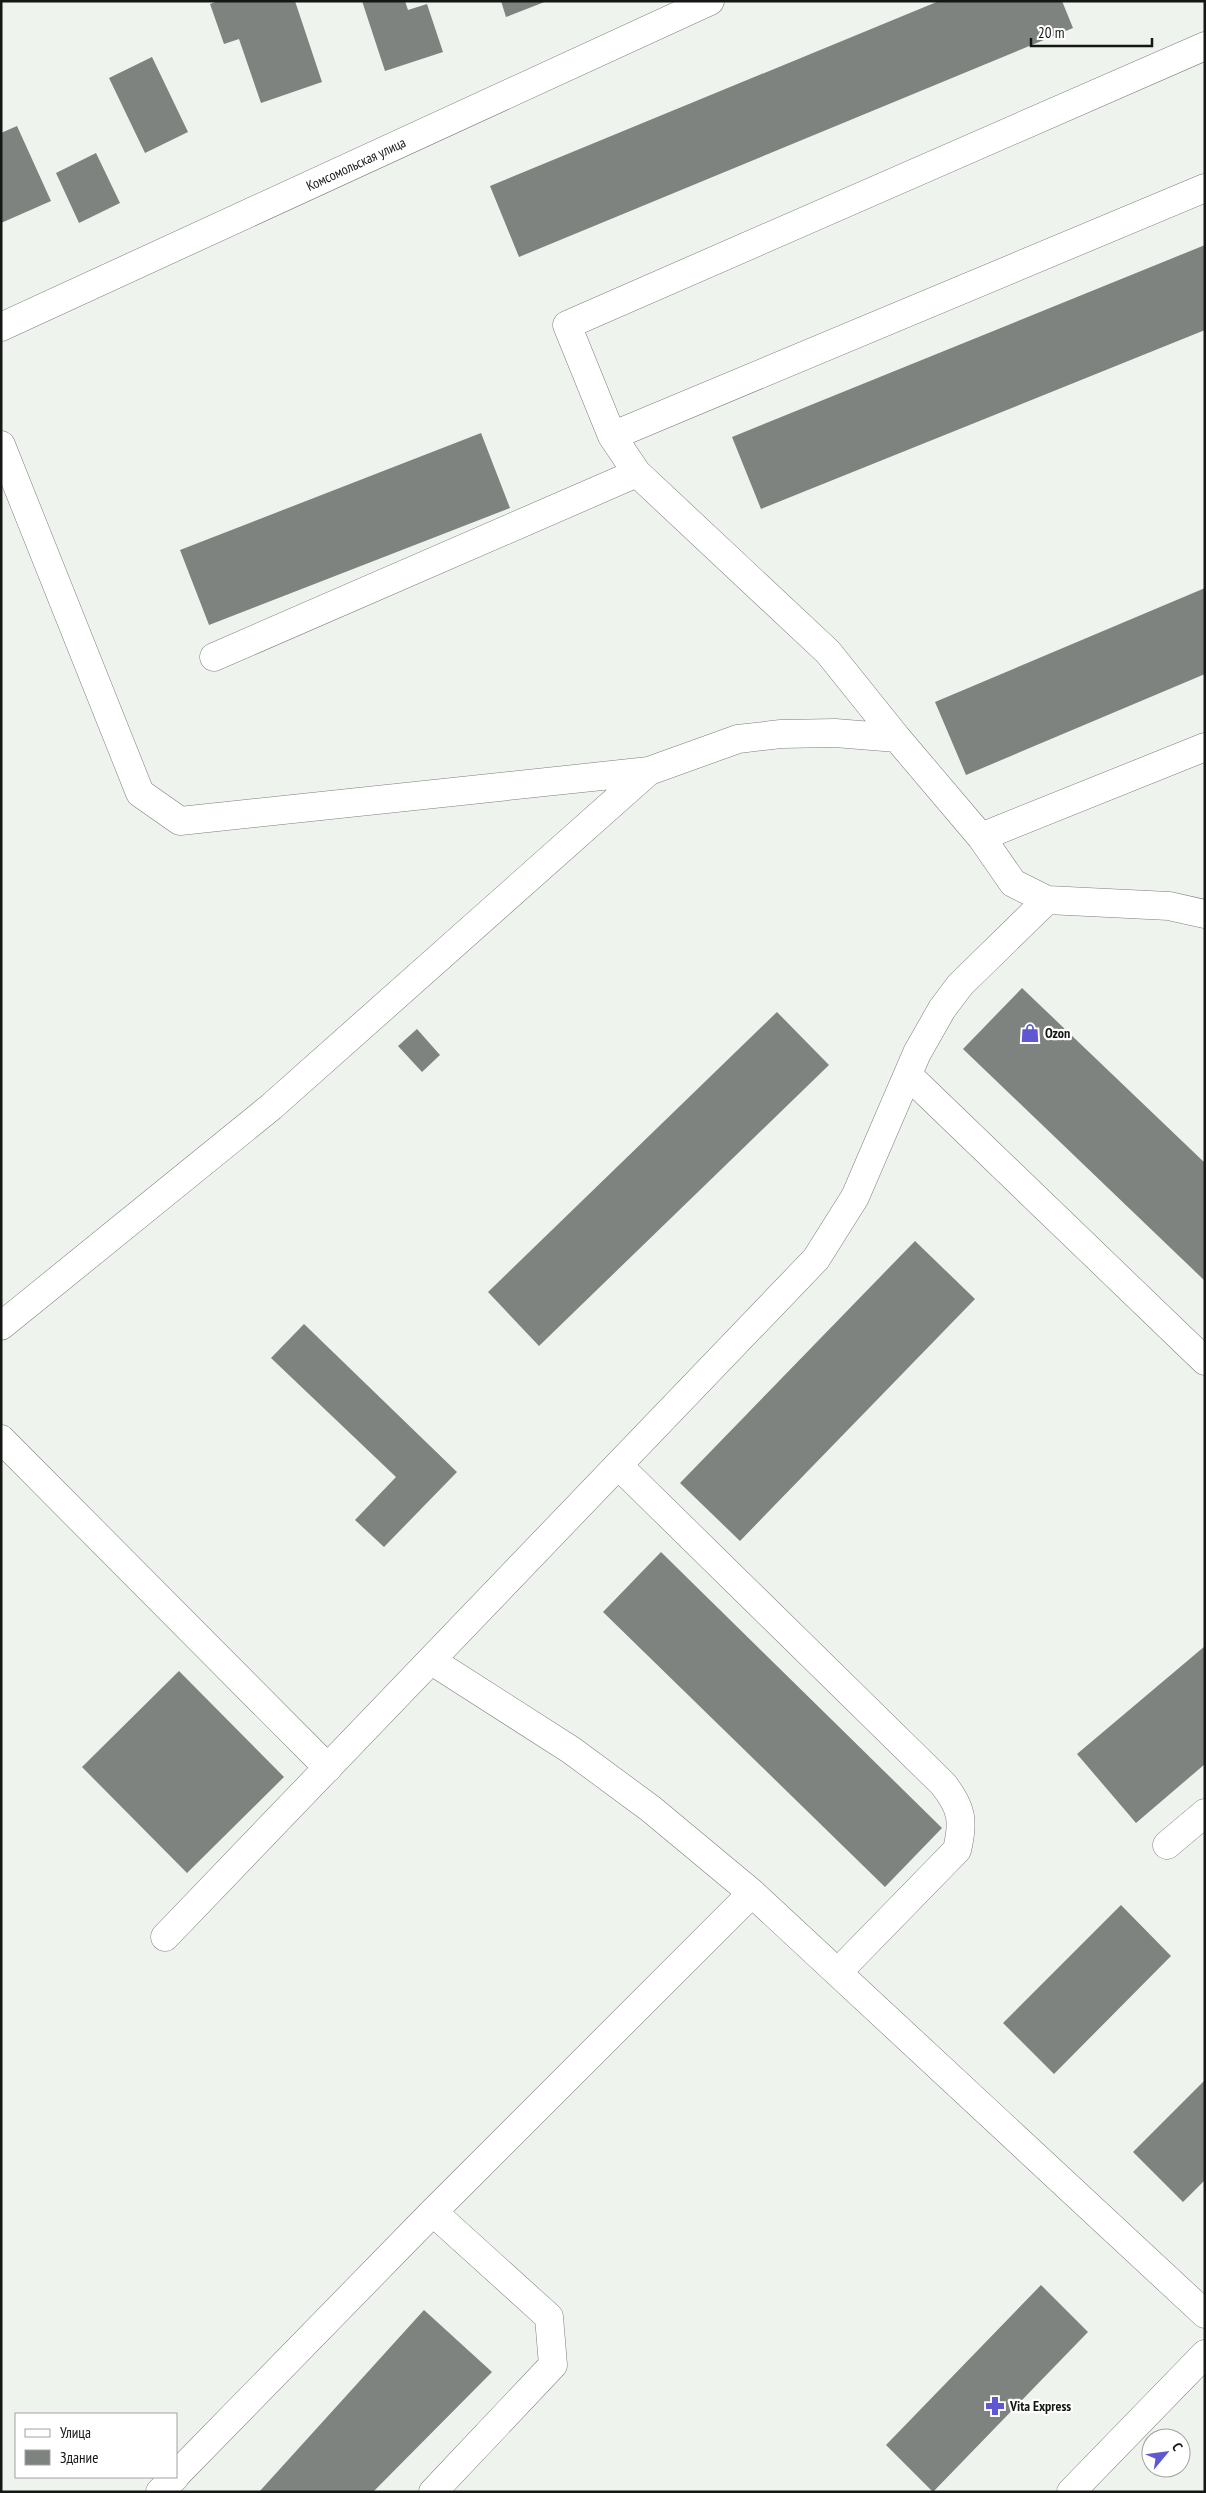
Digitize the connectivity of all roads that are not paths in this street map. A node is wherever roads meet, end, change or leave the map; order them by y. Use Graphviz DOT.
graph roads {
  1 [pos="710,1"];
  2 [pos="1205,46"];
  3 [pos="1205,188"];
  4 [pos="1,327"];
  5 [pos="612,436"];
  6 [pos="1,445"];
  7 [pos="637,473"];
  8 [pos="214,657"];
  9 [pos="897,738"];
  10 [pos="1205,747"];
  11 [pos="649,771"];
  12 [pos="981,837"];
  13 [pos="1047,900"];
  14 [pos="1205,914"];
  15 [pos="908,1075"];
  16 [pos="1,1326"];
  17 [pos="1205,1361"];
  18 [pos="1,1439"];
  19 [pos="618,1466"];
  20 [pos="432,1661"];
  21 [pos="328,1768"];
  22 [pos="1205,1813"];
  23 [pos="1167,1845"];
  24 [pos="752,1892"];
  25 [pos="165,1937"];
  26 [pos="838,1972"];
  27 [pos="433,2212"];
  28 [pos="1205,2314"];
  29 [pos="1205,2354"];
  30 [pos="178,2474"];
  31 [pos="174,2478"];
  32 [pos="160,2492"];
  33 [pos="433,2492"];
  34 [pos="1070,2492"];
  1 -- 4 [label="street, Комсомольская улица"];
  2 -- 5 [label="street"];
  3 -- 5 [label="street"];
  5 -- 7 [label="street"];
  6 -- 11 [label="street"];
  7 -- 8 [label="street"];
  7 -- 9 [label="street"];
  9 -- 11 [label="street"];
  9 -- 12 [label="street"];
  10 -- 12 [label="street"];
  11 -- 16 [label="street"];
  12 -- 13 [label="street"];
  13 -- 14 [label="street"];
  13 -- 15 [label="street"];
  15 -- 17 [label="street"];
  15 -- 19 [label="street"];
  18 -- 21 [label="street"];
  19 -- 20 [label="street"];
  19 -- 26 [label="street"];
  20 -- 21 [label="street"];
  20 -- 24 [label="street"];
  21 -- 25 [label="street"];
  22 -- 23 [label="street"];
  24 -- 26 [label="street"];
  24 -- 27 [label="street"];
  26 -- 28 [label="street"];
  27 -- 30 [label="street"];
  27 -- 33 [label="street"];
  29 -- 34 [label="street"];
  31 -- 32 [label="street"];
}
